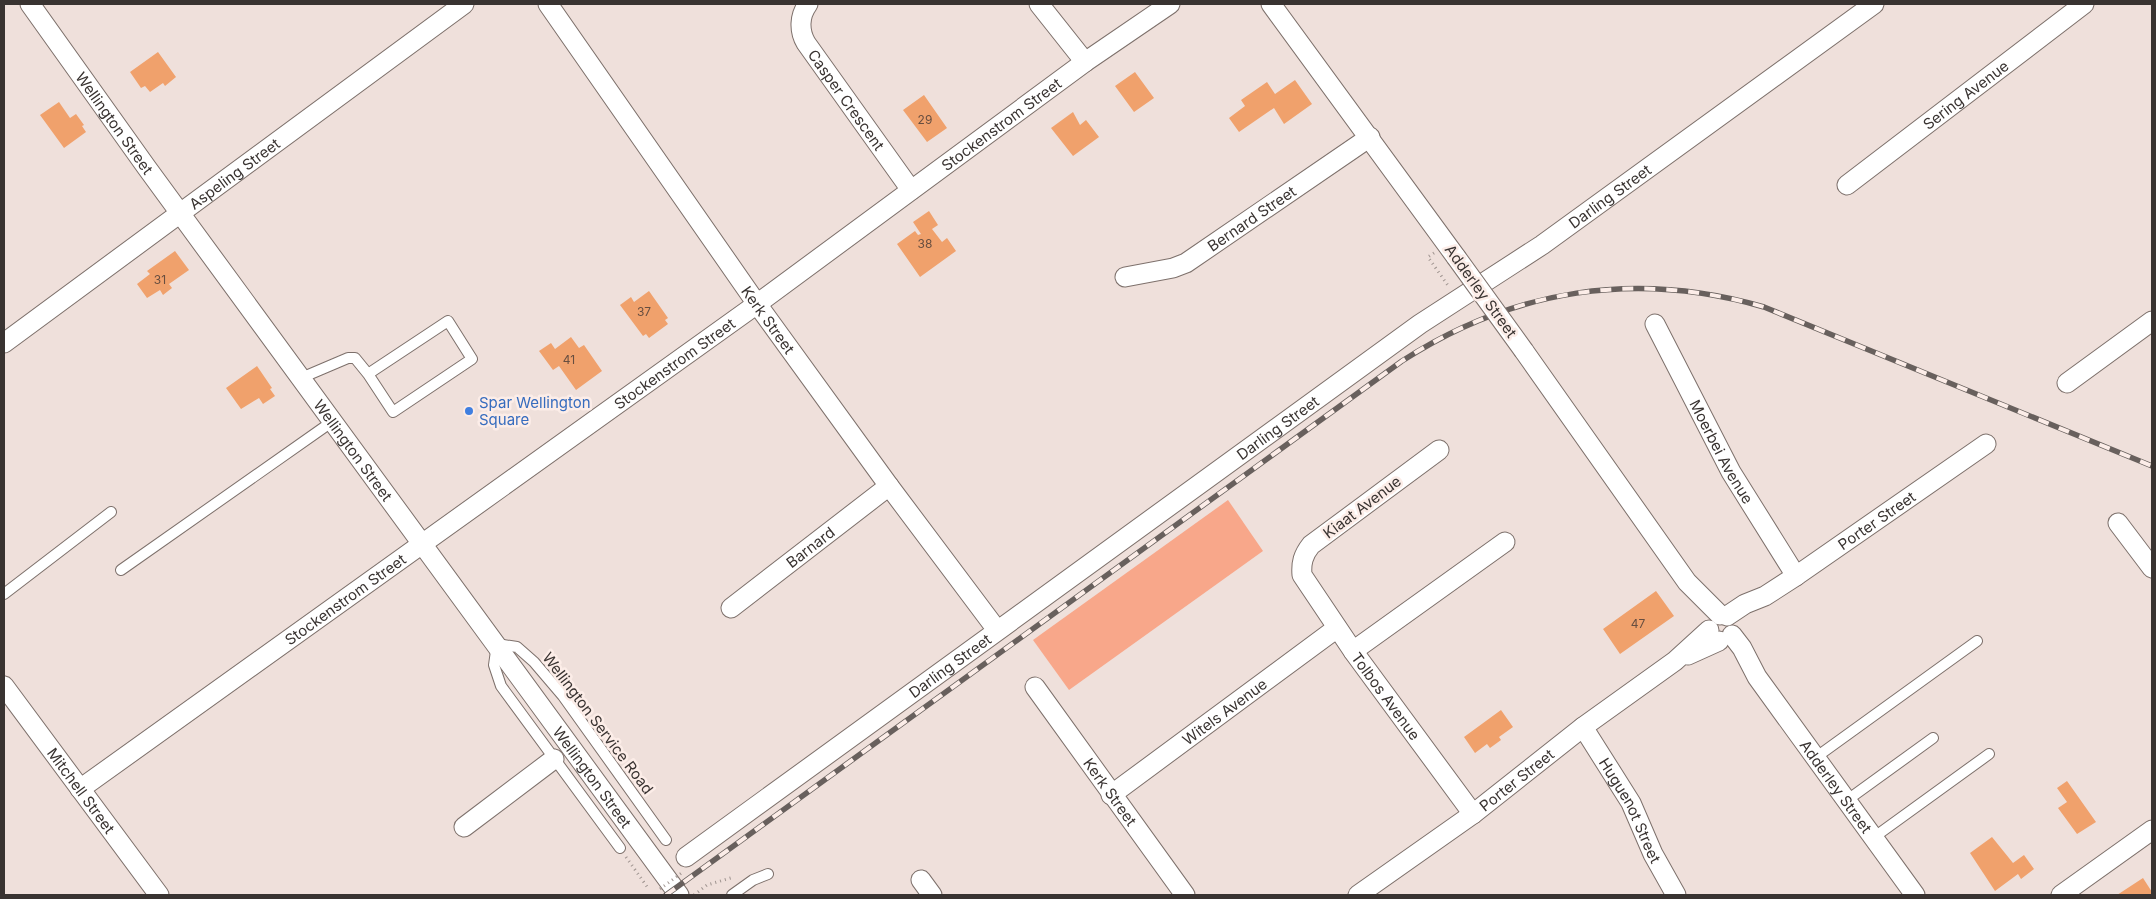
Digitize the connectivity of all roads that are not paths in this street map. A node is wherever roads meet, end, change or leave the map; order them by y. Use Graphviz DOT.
graph roads {
  1 [pos="30,4"];
  2 [pos="464,4"];
  3 [pos="548,4"];
  4 [pos="808,4"];
  5 [pos="1038,4"];
  6 [pos="1170,4"];
  7 [pos="1271,4"];
  8 [pos="1874,4"];
  9 [pos="2084,4"];
  10 [pos="1085,62"];
  11 [pos="1370,137"];
  12 [pos="1847,185"];
  13 [pos="911,190"];
  14 [pos="181,212"];
  15 [pos="1126,277"];
  16 [pos="757,304"];
  17 [pos="2152,322"];
  18 [pos="1655,324"];
  19 [pos="4,342"];
  20 [pos="368,374"];
  21 [pos="301,378"];
  22 [pos="2067,383"];
  23 [pos="333,421"];
  24 [pos="1986,444"];
  25 [pos="1440,450"];
  26 [pos="889,486"];
  27 [pos="111,512"];
  28 [pos="2118,523"];
  29 [pos="1505,542"];
  30 [pos="421,544"];
  31 [pos="2152,568"];
  32 [pos="121,570"];
  33 [pos="1302,575"];
  34 [pos="1796,576"];
  35 [pos="4,594"];
  36 [pos="731,608"];
  37 [pos="1337,628"];
  38 [pos="1722,628"];
  39 [pos="998,630"];
  40 [pos="1977,641"];
  41 [pos="497,644"];
  42 [pos="1353,651"];
  43 [pos="4,686"];
  44 [pos="1035,687"];
  45 [pos="1583,727"];
  46 [pos="1933,738"];
  47 [pos="1989,754"];
  48 [pos="554,758"];
  49 [pos="1815,758"];
  50 [pos="80,789"];
  51 [pos="1111,795"];
  52 [pos="1846,801"];
  53 [pos="1473,814"];
  54 [pos="464,827"];
  55 [pos="2152,830"];
  56 [pos="1873,838"];
  57 [pos="666,840"];
  58 [pos="620,848"];
  59 [pos="685,864"];
  60 [pos="768,874"];
  61 [pos="688,894"];
  62 [pos="159,895"];
  63 [pos="732,895"];
  64 [pos="1185,895"];
  65 [pos="1358,895"];
  66 [pos="1676,895"];
  67 [pos="1914,895"];
  68 [pos="2061,895"];
  1 -- 14 [label="street, Wellington Street"];
  2 -- 14 [label="street, Aspeling Street"];
  3 -- 16 [label="street, Kerk Street"];
  4 -- 13 [label="street, Casper Crescent"];
  5 -- 10 [label="street"];
  6 -- 10 [label="street, Stockenstrom Street"];
  7 -- 11 [label="street, Adderley Street"];
  8 -- 39 [label="street, Darling Street"];
  9 -- 12 [label="street, Sering Avenue"];
  10 -- 13 [label="street, Stockenstrom Street"];
  11 -- 15 [label="street, Bernard Street"];
  11 -- 38 [label="street, Adderley Street, bridge"];
  13 -- 16 [label="street, Stockenstrom Street"];
  14 -- 19 [label="street, Aspeling Street"];
  14 -- 21 [label="street, Wellington Street"];
  16 -- 26 [label="street, Kerk Street"];
  16 -- 30 [label="street, Stockenstrom Street"];
  17 -- 22 [label="street"];
  18 -- 34 [label="street, Moerbei Avenue"];
  20 -- 20 [label="lane"];
  20 -- 21 [label="lane"];
  21 -- 23 [label="street, Wellington Street"];
  23 -- 30 [label="street, Wellington Street"];
  23 -- 32 [label="lane"];
  24 -- 34 [label="street, Porter Street"];
  25 -- 33 [label="street, Kiaat Avenue"];
  26 -- 36 [label="street, Barnard"];
  26 -- 39 [label="street, Kerk Street"];
  27 -- 35 [label="lane"];
  28 -- 31 [label="street"];
  29 -- 42 [label="street"];
  30 -- 41 [label="street, Wellington Street"];
  30 -- 50 [label="street, Stockenstrom Street"];
  33 -- 37 [label="street, Tolbos Avenue"];
  34 -- 38 [label="street, Porter Street"];
  37 -- 42 [label="street, Tolbos Avenue"];
  37 -- 51 [label="street, Witels Avenue"];
  38 -- 45 [label="street, Porter Street"];
  38 -- 49 [label="street, Adderley Street"];
  39 -- 59 [label="street, Darling Street"];
  40 -- 49 [label="lane"];
  41 -- 48 [label="lane"];
  41 -- 57 [label="lane, Wellington Service Road"];
  41 -- 61 [label="street, Wellington Street"];
  42 -- 53 [label="street, Tolbos Avenue"];
  43 -- 50 [label="street, Mitchell Street"];
  44 -- 51 [label="street, Kerk Street"];
  45 -- 53 [label="street, Porter Street"];
  45 -- 66 [label="street, Huguenot Street"];
  46 -- 52 [label="lane"];
  47 -- 56 [label="lane"];
  48 -- 54 [label="street"];
  48 -- 58 [label="lane"];
  49 -- 52 [label="street, Adderley Street"];
  50 -- 62 [label="street, Mitchell Street"];
  51 -- 64 [label="street, Kerk Street"];
  52 -- 56 [label="street, Adderley Street"];
  53 -- 65 [label="street, Porter Street"];
  55 -- 68 [label="street"];
  56 -- 67 [label="street, Adderley Street"];
  60 -- 63 [label="lane"];
}
